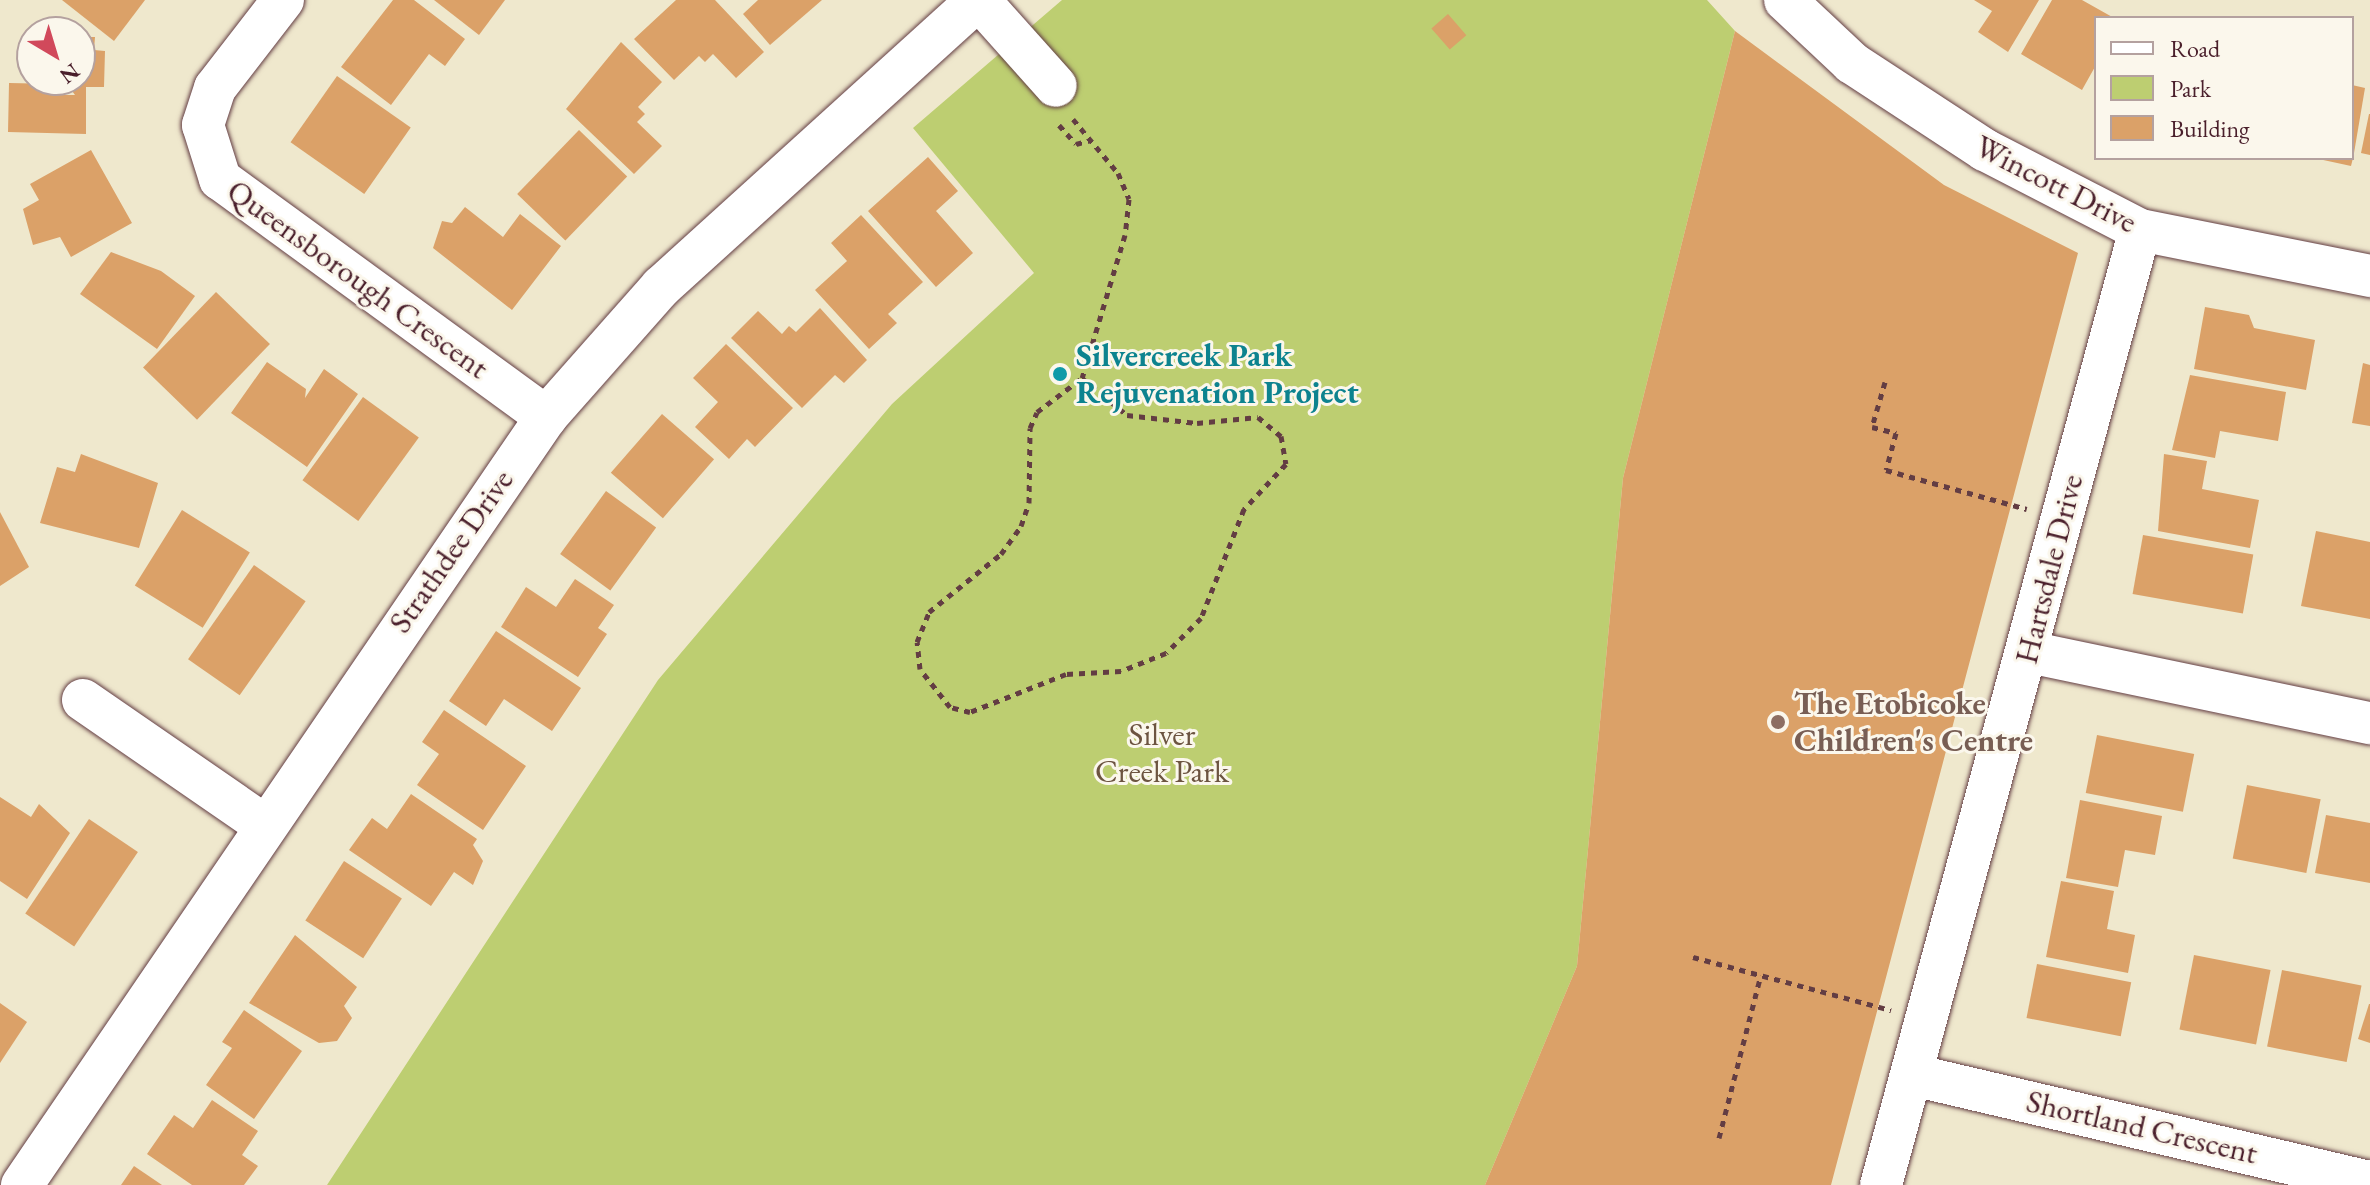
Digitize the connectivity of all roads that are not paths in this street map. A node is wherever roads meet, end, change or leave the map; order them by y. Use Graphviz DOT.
graph roads {
  1 [pos="283,0"];
  2 [pos="978,0"];
  3 [pos="1785,0"];
  4 [pos="1056,86"];
  5 [pos="2140,230"];
  6 [pos="2370,276"];
  7 [pos="546,417"];
  8 [pos="2029,652"];
  9 [pos="83,700"];
  10 [pos="2370,723"];
  11 [pos="264,825"];
  12 [pos="1913,1075"];
  13 [pos="2370,1182"];
  14 [pos="22,1185"];
  15 [pos="1881,1185"];
  1 -- 7 [label="street, Queensborough Crescent"];
  2 -- 4 [label="street"];
  2 -- 7 [label="street, Strathdee Drive"];
  3 -- 5 [label="street, Wincott Drive"];
  5 -- 6 [label="street, Wincott Drive"];
  5 -- 8 [label="street, Hartsdale Drive"];
  7 -- 11 [label="street, Strathdee Drive"];
  8 -- 10 [label="street"];
  8 -- 12 [label="street, Hartsdale Drive"];
  9 -- 11 [label="street"];
  11 -- 14 [label="street, Strathdee Drive"];
  12 -- 13 [label="street, Shortland Crescent"];
  12 -- 15 [label="street, Hartsdale Drive"];
}
